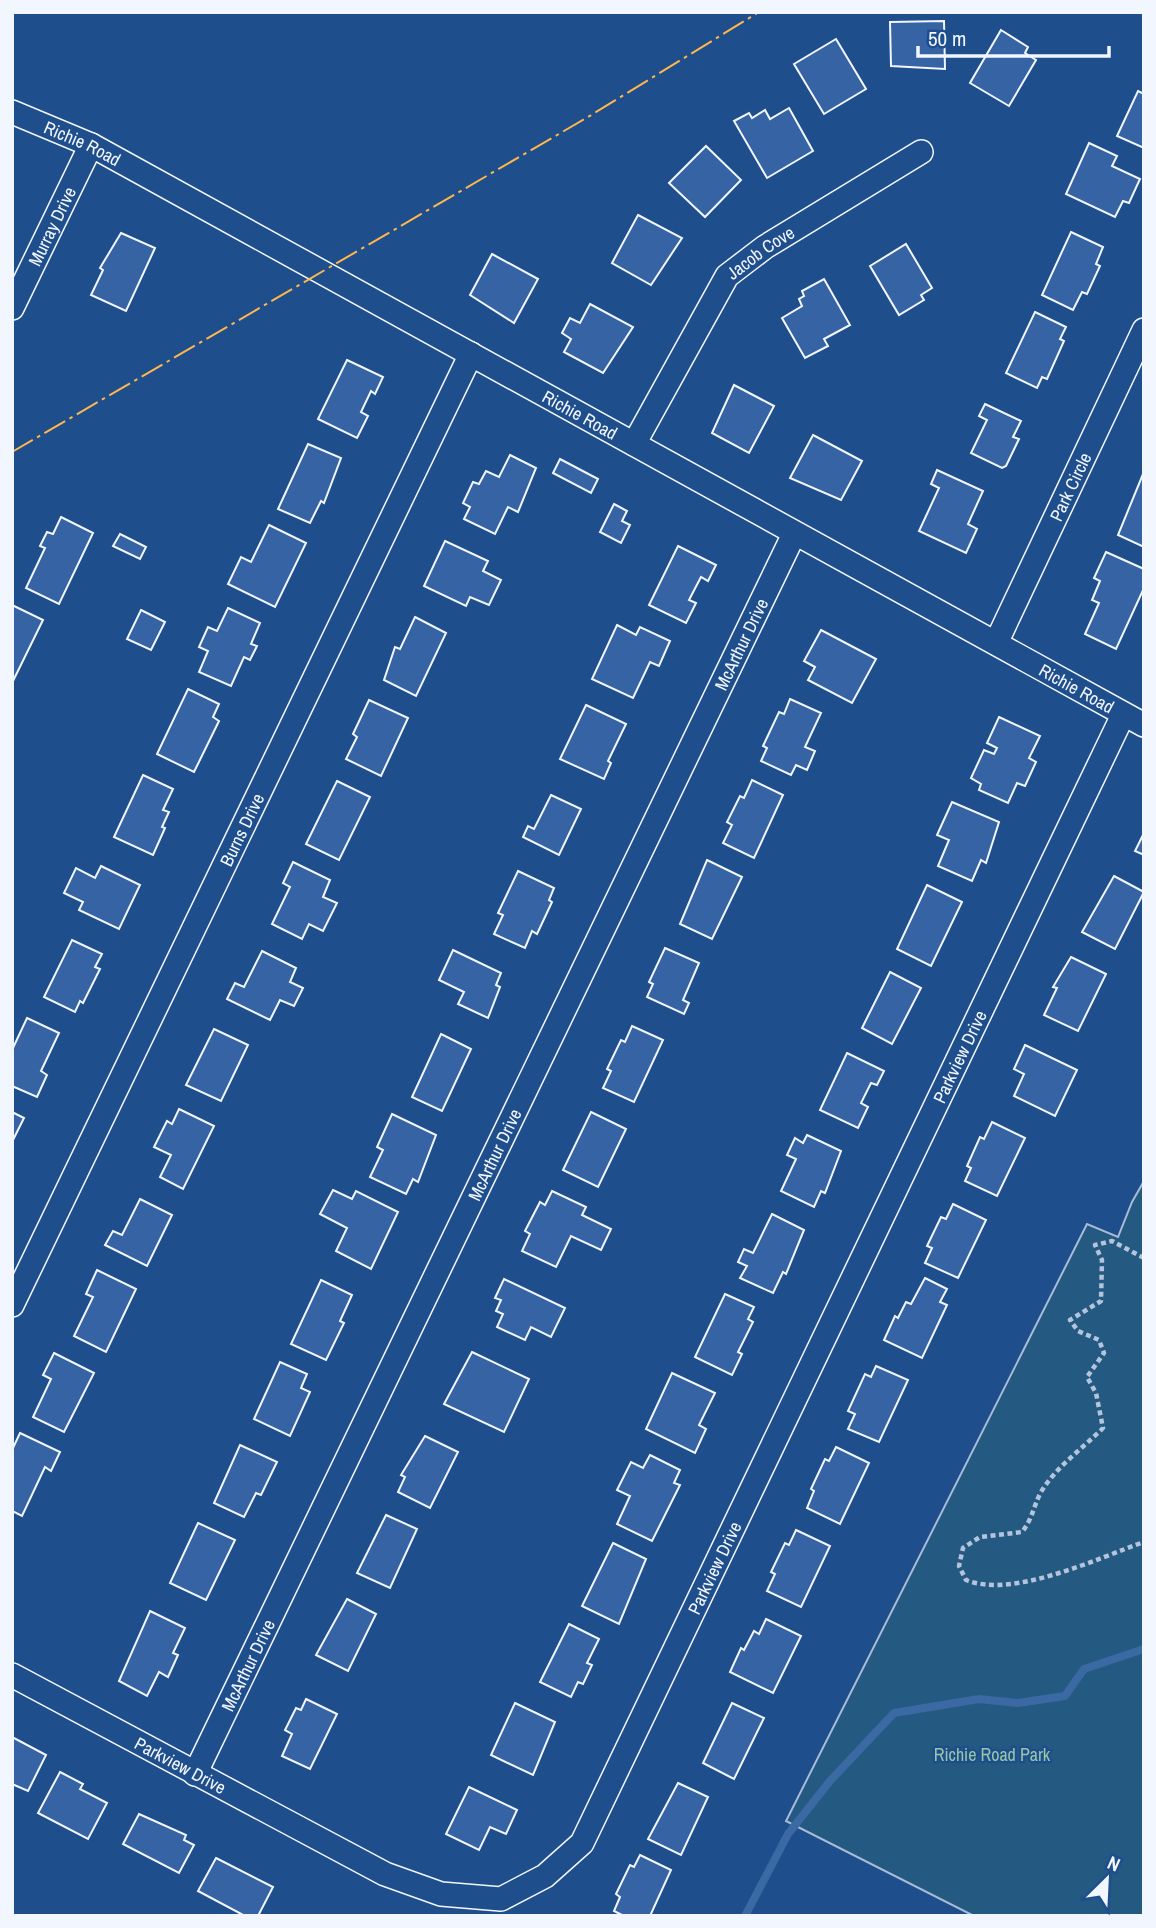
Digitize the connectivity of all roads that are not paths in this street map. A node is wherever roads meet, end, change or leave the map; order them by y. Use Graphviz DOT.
graph roads {
  1 [pos="12,112"];
  2 [pos="90,145"];
  3 [pos="921,152"];
  4 [pos="12,308"];
  5 [pos="1144,330"];
  6 [pos="471,354"];
  7 [pos="634,444"];
  8 [pos="794,534"];
  9 [pos="996,643"];
  10 [pos="1134,720"];
  11 [pos="12,1305"];
  12 [pos="12,1675"];
  13 [pos="195,1774"];
  1 -- 2 [label="street, Richie Road"];
  2 -- 4 [label="street, Murray Drive"];
  2 -- 6 [label="street, Richie Road"];
  3 -- 7 [label="street, Jacob Cove"];
  5 -- 9 [label="street, Park Circle"];
  6 -- 7 [label="street, Richie Road"];
  6 -- 11 [label="street, Burns Drive"];
  7 -- 8 [label="street, Richie Road"];
  8 -- 9 [label="street, Richie Road"];
  8 -- 13 [label="street, McArthur Drive"];
  9 -- 10 [label="street, Richie Road"];
  10 -- 13 [label="street, Parkview Drive"];
  12 -- 13 [label="street, Parkview Drive"];
}
